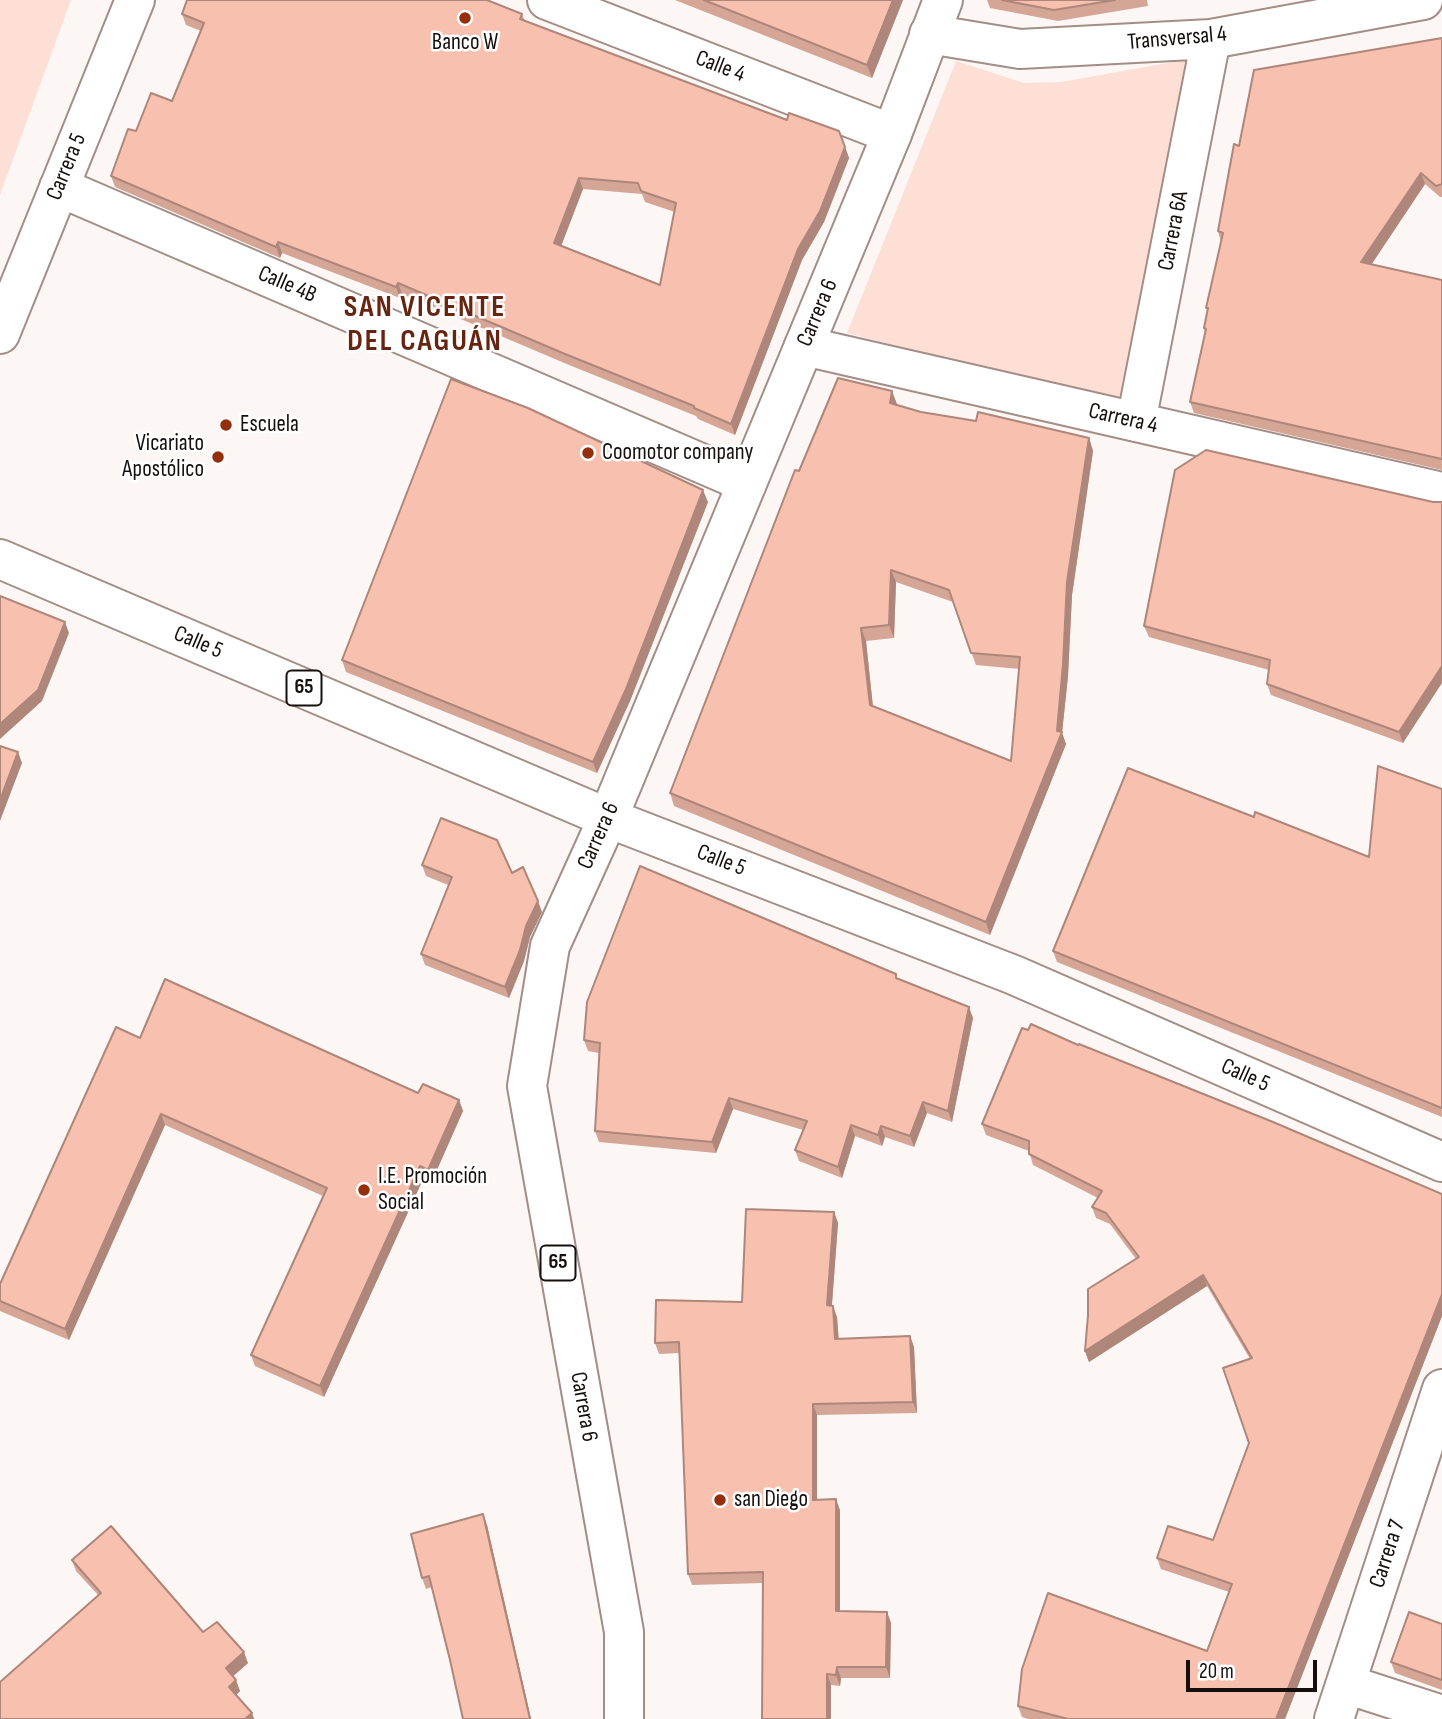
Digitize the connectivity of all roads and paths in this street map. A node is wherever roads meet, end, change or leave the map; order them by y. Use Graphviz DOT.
graph roads {
  1 [pos="135,0"];
  2 [pos="547,0"];
  3 [pos="1423,0"];
  4 [pos="936,17"];
  5 [pos="1211,39"];
  6 [pos="892,134"];
  7 [pos="59,187"];
  8 [pos="0,334"];
  9 [pos="804,346"];
  10 [pos="1136,422"];
  11 [pos="747,483"];
  12 [pos="1442,492"];
  13 [pos="0,559"];
  14 [pos="608,818"];
  15 [pos="1442,1163"];
  16 [pos="1442,1389"];
  17 [pos="1346,1684"];
  18 [pos="1442,1715"];
  19 [pos="624,1719"];
  20 [pos="1334,1719"];
  1 -- 7 [label="street, Carrera 5"];
  2 -- 6 [label="street, Calle 4"];
  3 -- 5 [label="street, Transversal 4"];
  4 -- 5 [label="street, Transversal 4"];
  4 -- 6 [label="street, Carrera 6"];
  5 -- 10 [label="street, Carrera 6A"];
  6 -- 9 [label="street, Carrera 6"];
  7 -- 8 [label="street, Carrera 5"];
  7 -- 11 [label="street, Calle 4B"];
  9 -- 10 [label="street, Carrera 4"];
  9 -- 11 [label="street, Carrera 6"];
  10 -- 12 [label="street, Carrera 4"];
  11 -- 14 [label="street, Carrera 6"];
  13 -- 14 [label="street, Calle 5 / 65"];
  14 -- 15 [label="street, Calle 5"];
  14 -- 19 [label="street, Carrera 6 / 65"];
  16 -- 17 [label="street, Carrera 7"];
  17 -- 18 [label="street"];
  17 -- 20 [label="street, Carrera 7"];
}
